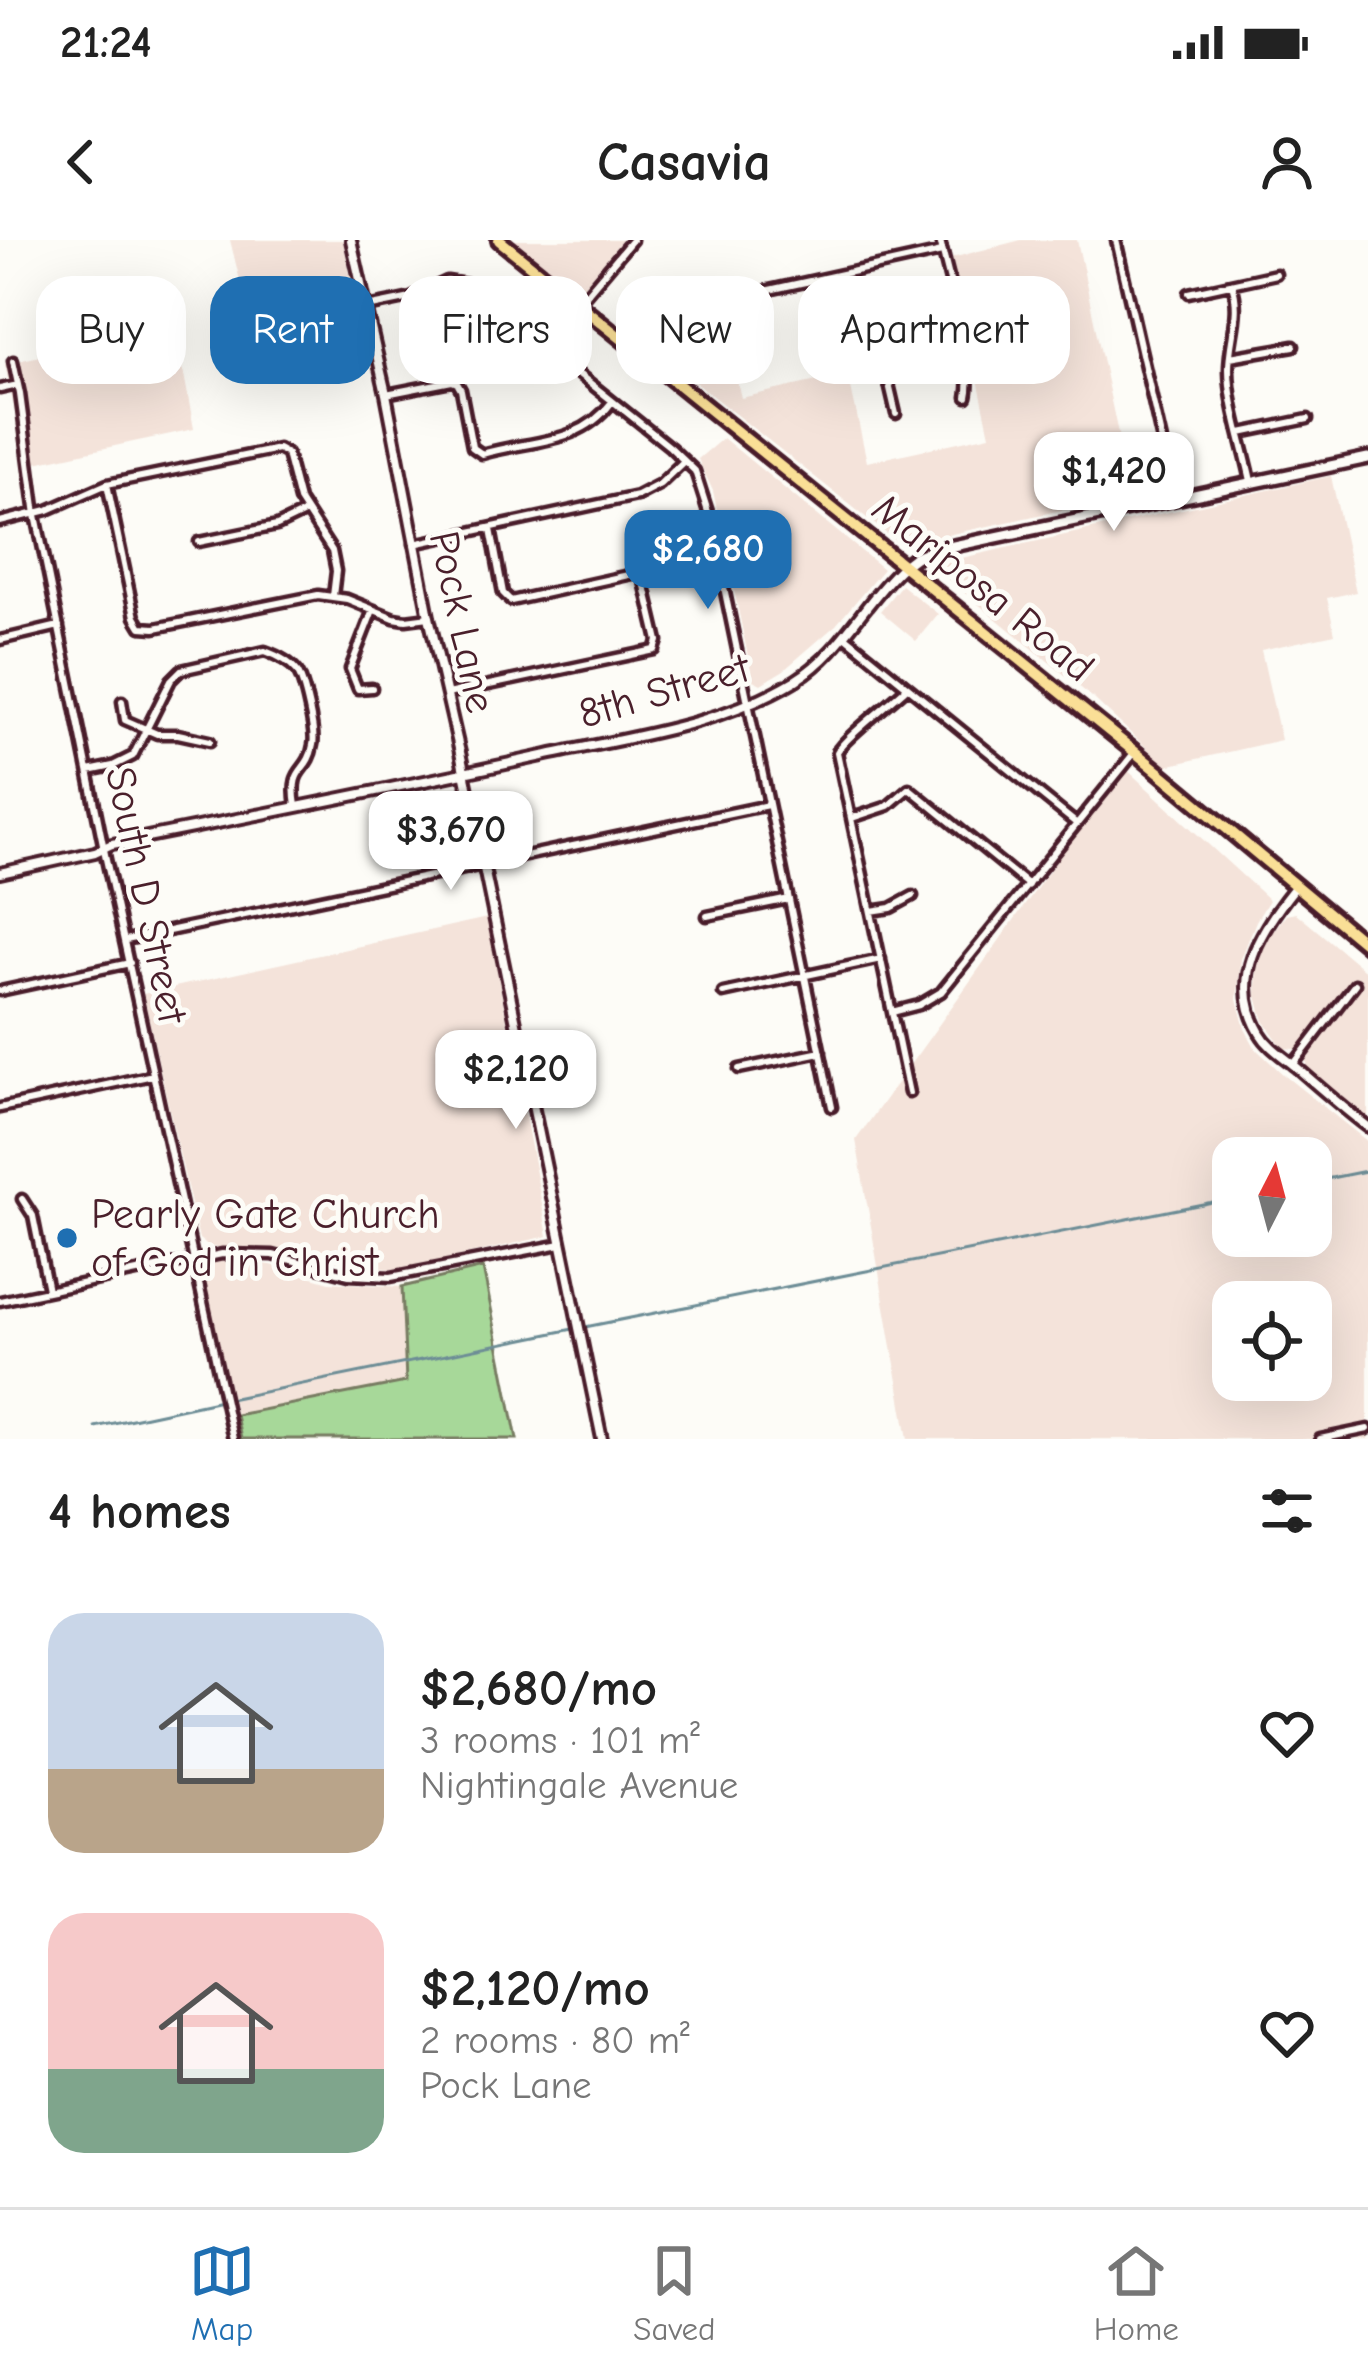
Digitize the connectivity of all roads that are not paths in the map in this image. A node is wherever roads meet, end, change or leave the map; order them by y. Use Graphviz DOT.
graph roads {
  1 [pos="351,240"];
  2 [pos="500,240"];
  3 [pos="632,240"];
  4 [pos="940,240"];
  5 [pos="1116,240"];
  6 [pos="943,252"];
  7 [pos="1276,274"];
  8 [pos="360,276"];
  9 [pos="544,276"];
  10 [pos="948,276"];
  11 [pos="1232,284"];
  12 [pos="592,287"];
  13 [pos="774,289"];
  14 [pos="1189,293"];
  15 [pos="375,305"];
  16 [pos="592,315"];
  17 [pos="616,334"];
  18 [pos="375,344"];
  19 [pos="1294,346"];
  20 [pos="1230,357"];
  21 [pos="13,361"];
  22 [pos="677,384"];
  23 [pos="889,384"];
  24 [pos="970,384"];
  25 [pos="18,385"];
  26 [pos="0,389"];
  27 [pos="386,394"];
  28 [pos="967,397"];
  29 [pos="612,402"];
  30 [pos="896,414"];
  31 [pos="1308,419"];
  32 [pos="1241,433"];
  33 [pos="1368,458"];
  34 [pos="684,461"];
  35 [pos="1251,481"];
  36 [pos="107,484"];
  37 [pos="1175,498"];
  38 [pos="306,512"];
  39 [pos="35,514"];
  40 [pos="0,522"];
  41 [pos="490,529"];
  42 [pos="199,542"];
  43 [pos="715,542"];
  44 [pos="414,544"];
  45 [pos="902,567"];
  46 [pos="642,573"];
  47 [pos="333,596"];
  48 [pos="373,610"];
  49 [pos="429,617"];
  50 [pos="59,626"];
  51 [pos="845,636"];
  52 [pos="0,640"];
  53 [pos="907,687"];
  54 [pos="372,688"];
  55 [pos="447,694"];
  56 [pos="122,701"];
  57 [pos="748,704"];
  58 [pos="147,730"];
  59 [pos="210,741"];
  60 [pos="1135,752"];
  61 [pos="89,771"];
  62 [pos="464,772"];
  63 [pos="769,805"];
  64 [pos="296,806"];
  65 [pos="852,818"];
  66 [pos="1077,824"];
  67 [pos="106,847"];
  68 [pos="482,866"];
  69 [pos="0,873"];
  70 [pos="1028,885"];
  71 [pos="1295,887"];
  72 [pos="914,896"];
  73 [pos="789,898"];
  74 [pos="871,910"];
  75 [pos="707,916"];
  76 [pos="126,940"];
  77 [pos="1368,946"];
  78 [pos="881,959"];
  79 [pos="130,963"];
  80 [pos="806,975"];
  81 [pos="1355,984"];
  82 [pos="0,991"];
  83 [pos="723,993"];
  84 [pos="892,1012"];
  85 [pos="821,1052"];
  86 [pos="1293,1065"];
  87 [pos="739,1069"];
  88 [pos="153,1075"];
  89 [pos="909,1093"];
  90 [pos="832,1106"];
  91 [pos="0,1108"];
  92 [pos="1368,1127"];
  93 [pos="22,1199"];
  94 [pos="562,1244"];
  95 [pos="192,1259"];
  96 [pos="48,1290"];
  97 [pos="0,1301"];
  98 [pos="1368,1429"];
  99 [pos="233,1439"];
  100 [pos="602,1439"];
  101 [pos="1320,1439"];
  1 -- 8 [label="street, Pock Lane"];
  2 -- 9 [label="main road, Mariposa Road"];
  3 -- 12 [label="street"];
  4 -- 6 [label="street"];
  5 -- 37 [label="street"];
  6 -- 10 [label="street"];
  6 -- 13 [label="street"];
  7 -- 11 [label="street"];
  11 -- 14 [label="street"];
  11 -- 20 [label="street"];
  15 -- 29 [label="street"];
  16 -- 17 [label="main road, Mariposa Road"];
  18 -- 27 [label="street, Pock Lane"];
  19 -- 20 [label="street"];
  20 -- 32 [label="street"];
  21 -- 25 [label="street, South D Street"];
  22 -- 45 [label="main road, Mariposa Road"];
  23 -- 30 [label="street"];
  24 -- 28 [label="street"];
  25 -- 26 [label="street"];
  25 -- 39 [label="street, South D Street"];
  27 -- 29 [label="street"];
  27 -- 44 [label="street, Pock Lane"];
  29 -- 34 [label="street"];
  31 -- 32 [label="street"];
  32 -- 35 [label="street"];
  33 -- 35 [label="main road"];
  34 -- 41 [label="street"];
  34 -- 43 [label="street"];
  35 -- 37 [label="main road"];
  36 -- 38 [label="street"];
  36 -- 39 [label="street"];
  36 -- 47 [label="street"];
  37 -- 45 [label="main road"];
  38 -- 42 [label="street"];
  38 -- 47 [label="street"];
  39 -- 40 [label="street"];
  39 -- 50 [label="street, South D Street"];
  41 -- 44 [label="street"];
  41 -- 46 [label="street"];
  43 -- 46 [label="street"];
  43 -- 57 [label="street"];
  44 -- 49 [label="street, Pock Lane"];
  45 -- 51 [label="street, 8th Street"];
  45 -- 60 [label="main road, Mariposa Road"];
  46 -- 55 [label="street"];
  47 -- 48 [label="street"];
  48 -- 49 [label="street"];
  48 -- 54 [label="street"];
  49 -- 55 [label="street, Pock Lane"];
  50 -- 52 [label="street"];
  50 -- 61 [label="street, South D Street"];
  51 -- 53 [label="street"];
  51 -- 57 [label="street, 8th Street"];
  53 -- 65 [label="street"];
  53 -- 66 [label="street"];
  55 -- 62 [label="street, Pock Lane"];
  56 -- 58 [label="street"];
  57 -- 62 [label="street, 8th Street"];
  57 -- 63 [label="street"];
  58 -- 59 [label="street"];
  58 -- 61 [label="street"];
  58 -- 64 [label="street"];
  60 -- 66 [label="street"];
  60 -- 71 [label="main road, Mariposa Road"];
  61 -- 67 [label="street, South D Street"];
  62 -- 64 [label="street, 8th Street"];
  62 -- 68 [label="street, Pock Lane"];
  63 -- 68 [label="street"];
  63 -- 73 [label="street"];
  64 -- 67 [label="street, 8th Street"];
  65 -- 70 [label="street"];
  65 -- 74 [label="street"];
  66 -- 70 [label="street"];
  67 -- 69 [label="street, 8th Street"];
  67 -- 76 [label="street, South D Street"];
  68 -- 76 [label="street"];
  68 -- 94 [label="street, Pock Lane"];
  70 -- 84 [label="street"];
  71 -- 77 [label="main road, Mariposa Road"];
  71 -- 86 [label="street"];
  72 -- 74 [label="street"];
  73 -- 75 [label="street"];
  73 -- 80 [label="street"];
  74 -- 78 [label="street"];
  76 -- 79 [label="street, South D Street"];
  78 -- 80 [label="street"];
  78 -- 84 [label="street"];
  79 -- 82 [label="street"];
  79 -- 88 [label="street, South D Street"];
  80 -- 83 [label="street"];
  80 -- 85 [label="street"];
  81 -- 86 [label="street"];
  84 -- 89 [label="street"];
  85 -- 87 [label="street"];
  85 -- 90 [label="street"];
  86 -- 92 [label="street"];
  88 -- 91 [label="street"];
  88 -- 95 [label="street, South D Street"];
  93 -- 96 [label="street"];
  94 -- 95 [label="street"];
  94 -- 100 [label="street, Pock Lane"];
  95 -- 96 [label="street"];
  95 -- 99 [label="street, South D Street"];
  96 -- 97 [label="street"];
  98 -- 101 [label="street"];
}
